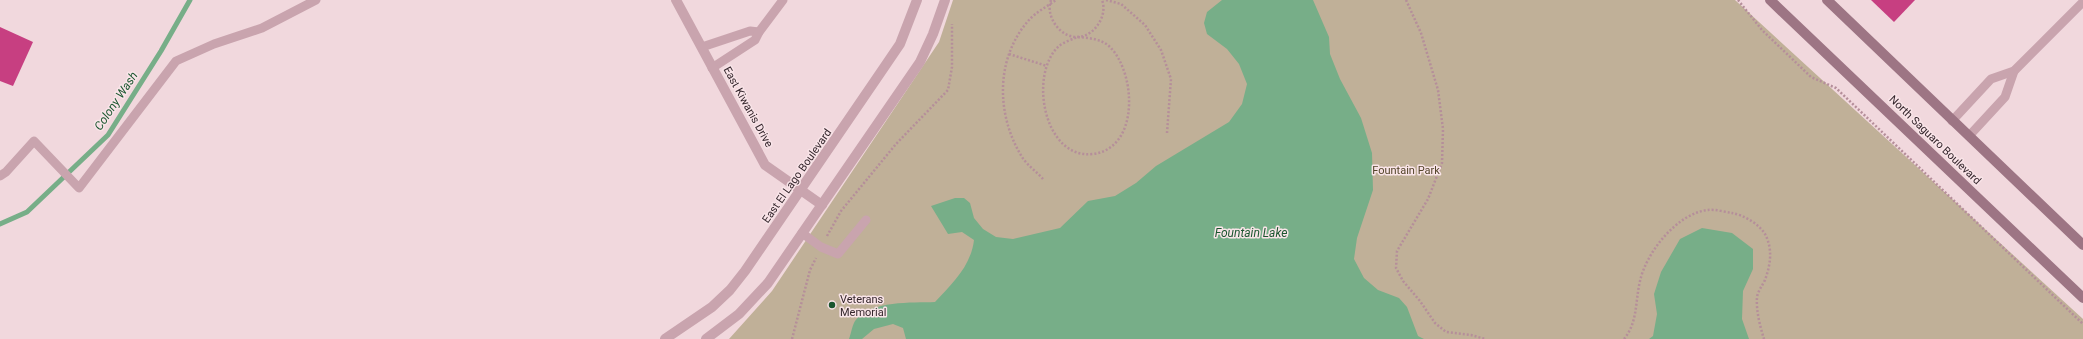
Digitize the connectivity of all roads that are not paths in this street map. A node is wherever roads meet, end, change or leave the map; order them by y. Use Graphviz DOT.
graph roads {
  1 [pos="316,0"];
  2 [pos="676,0"];
  3 [pos="783,0"];
  4 [pos="917,0"];
  5 [pos="945,0"];
  6 [pos="1770,0"];
  7 [pos="1827,0"];
  8 [pos="2082,1"];
  9 [pos="759,32"];
  10 [pos="702,47"];
  11 [pos="712,68"];
  12 [pos="2014,71"];
  13 [pos="1952,120"];
  14 [pos="1969,136"];
  15 [pos="0,176"];
  16 [pos="801,190"];
  17 [pos="822,205"];
  18 [pos="866,220"];
  19 [pos="802,233"];
  20 [pos="2083,245"];
  21 [pos="2083,298"];
  22 [pos="665,339"];
  23 [pos="706,339"];
  1 -- 15 [label="lane"];
  2 -- 10 [label="street, East Kiwanis Drive"];
  3 -- 9 [label="lane"];
  4 -- 16 [label="street, East El Lago Boulevard"];
  5 -- 17 [label="street"];
  6 -- 21 [label="main road, North Saguaro Boulevard"];
  7 -- 13 [label="main road"];
  8 -- 12 [label="lane"];
  9 -- 10 [label="lane"];
  9 -- 11 [label="lane"];
  10 -- 11 [label="street, East Kiwanis Drive"];
  11 -- 16 [label="street, East Kiwanis Drive"];
  12 -- 13 [label="lane"];
  12 -- 14 [label="lane"];
  13 -- 14 [label="main road"];
  14 -- 20 [label="main road"];
  16 -- 17 [label="street, East Kiwanis Drive"];
  16 -- 22 [label="street, East El Lago Boulevard"];
  17 -- 19 [label="street"];
  18 -- 19 [label="lane"];
  19 -- 23 [label="street"];
}
